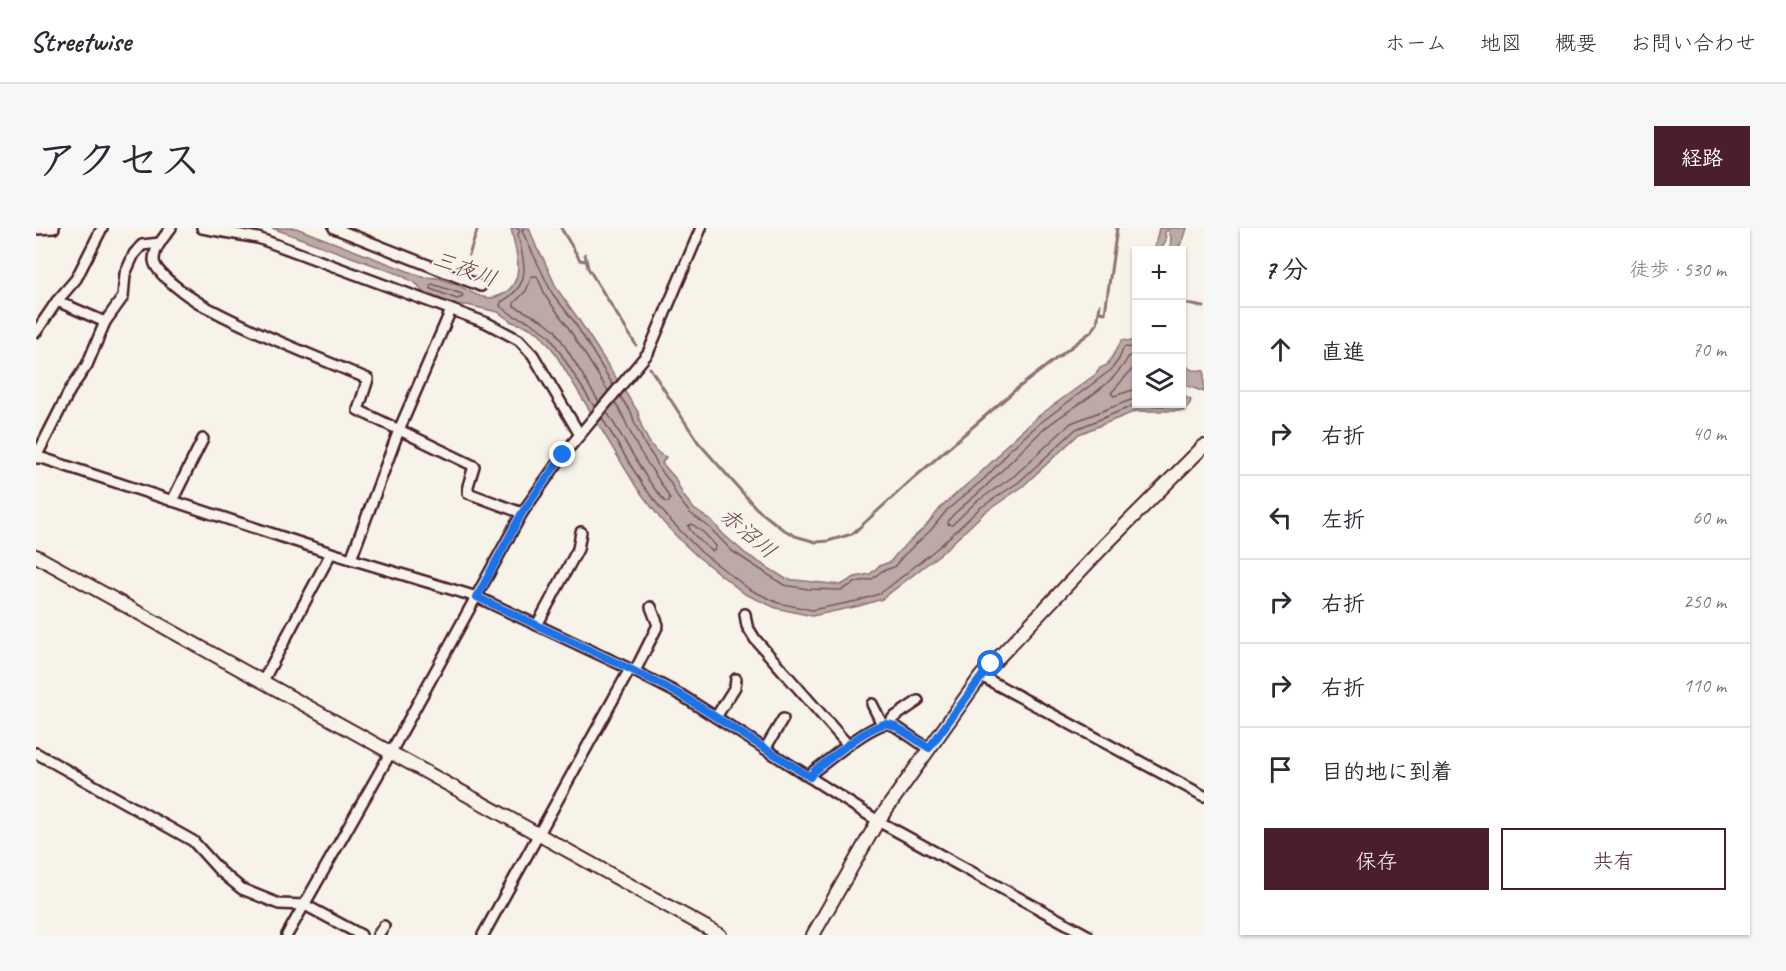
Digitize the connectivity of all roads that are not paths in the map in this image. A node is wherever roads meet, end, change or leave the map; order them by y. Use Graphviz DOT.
graph roads {
  1 [pos="54,228"];
  2 [pos="102,228"];
  3 [pos="171,228"];
  4 [pos="202,228"];
  5 [pos="334,228"];
  6 [pos="701,228"];
  7 [pos="36,229"];
  8 [pos="160,243"];
  9 [pos="480,286"];
  10 [pos="57,301"];
  11 [pos="451,310"];
  12 [pos="105,322"];
  13 [pos="36,332"];
  14 [pos="399,430"];
  15 [pos="580,435"];
  16 [pos="203,439"];
  17 [pos="1204,446"];
  18 [pos="36,458"];
  19 [pos="172,501"];
  20 [pos="522,513"];
  21 [pos="581,531"];
  22 [pos="331,553"];
  23 [pos="36,556"];
  24 [pos="351,559"];
  25 [pos="477,597"];
  26 [pos="651,607"];
  27 [pos="746,614"];
  28 [pos="537,625"];
  29 [pos="632,670"];
  30 [pos="981,676"];
  31 [pos="736,679"];
  32 [pos="262,681"];
  33 [pos="918,701"];
  34 [pos="872,704"];
  35 [pos="716,717"];
  36 [pos="783,719"];
  37 [pos="885,724"];
  38 [pos="848,745"];
  39 [pos="929,748"];
  40 [pos="765,749"];
  41 [pos="391,752"];
  42 [pos="36,753"];
  43 [pos="810,777"];
  44 [pos="1204,796"];
  45 [pos="878,821"];
  46 [pos="539,834"];
  47 [pos="305,905"];
  48 [pos="384,926"];
  49 [pos="287,935"];
  50 [pos="361,935"];
  51 [pos="378,935"];
  52 [pos="483,935"];
  53 [pos="720,935"];
  54 [pos="813,935"];
  55 [pos="1087,935"];
  1 -- 7 [label="street"];
  2 -- 10 [label="street"];
  3 -- 8 [label="street"];
  4 -- 11 [label="street"];
  5 -- 9 [label="street"];
  6 -- 15 [label="street"];
  8 -- 12 [label="street"];
  8 -- 14 [label="street"];
  10 -- 12 [label="street"];
  10 -- 13 [label="street"];
  11 -- 14 [label="street"];
  11 -- 15 [label="street"];
  12 -- 18 [label="street"];
  14 -- 20 [label="street"];
  14 -- 24 [label="street"];
  15 -- 20 [label="street"];
  16 -- 19 [label="street"];
  17 -- 30 [label="street"];
  18 -- 19 [label="street"];
  19 -- 22 [label="street"];
  20 -- 25 [label="street"];
  21 -- 28 [label="street"];
  22 -- 24 [label="street"];
  22 -- 32 [label="street"];
  23 -- 32 [label="street"];
  24 -- 25 [label="street"];
  25 -- 28 [label="street"];
  25 -- 41 [label="street"];
  26 -- 29 [label="street"];
  27 -- 38 [label="street"];
  28 -- 29 [label="street"];
  29 -- 35 [label="street"];
  29 -- 46 [label="street"];
  30 -- 39 [label="street"];
  30 -- 44 [label="street"];
  31 -- 35 [label="street"];
  32 -- 41 [label="street"];
  33 -- 37 [label="street"];
  34 -- 37 [label="street"];
  35 -- 40 [label="street"];
  36 -- 40 [label="street"];
  37 -- 38 [label="street"];
  37 -- 39 [label="street"];
  38 -- 43 [label="street"];
  39 -- 45 [label="street"];
  40 -- 43 [label="street"];
  41 -- 46 [label="street"];
  41 -- 47 [label="street"];
  42 -- 47 [label="street"];
  43 -- 45 [label="street"];
  45 -- 54 [label="street"];
  45 -- 55 [label="street"];
  46 -- 52 [label="street"];
  46 -- 53 [label="street"];
  47 -- 49 [label="street"];
  47 -- 50 [label="street"];
  48 -- 51 [label="street"];
}
